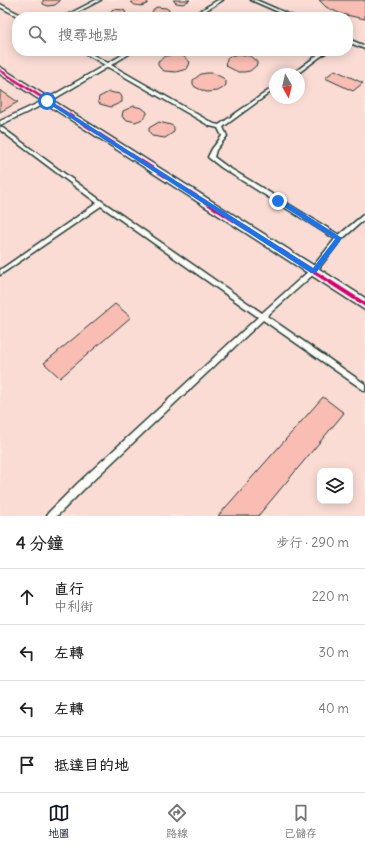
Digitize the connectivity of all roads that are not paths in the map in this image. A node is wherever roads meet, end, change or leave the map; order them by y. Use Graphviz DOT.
graph roads {
  1 [pos="99,0"];
  2 [pos="221,0"];
  3 [pos="253,0"];
  4 [pos="0,5"];
  5 [pos="13,12"];
  6 [pos="75,12"];
  7 [pos="201,12"];
  8 [pos="281,12"];
  9 [pos="353,42"];
  10 [pos="365,48"];
  11 [pos="92,56"];
  12 [pos="123,56"];
  13 [pos="319,56"];
  14 [pos="107,65"];
  15 [pos="302,68"];
  16 [pos="0,70"];
  17 [pos="269,91"];
  18 [pos="47,101"];
  19 [pos="0,123"];
  20 [pos="220,127"];
  21 [pos="0,128"];
  22 [pos="101,203"];
  23 [pos="365,216"];
  24 [pos="339,238"];
  25 [pos="314,271"];
  26 [pos="0,273"];
  27 [pos="365,305"];
  28 [pos="263,316"];
  29 [pos="365,388"];
  30 [pos="51,516"];
  1 -- 6 [label="lane"];
  2 -- 7 [label="lane"];
  3 -- 8 [label="lane"];
  4 -- 5 [label="lane"];
  9 -- 10 [label="lane"];
  11 -- 14 [label="lane"];
  12 -- 14 [label="lane"];
  13 -- 15 [label="lane"];
  14 -- 18 [label="lane"];
  14 -- 20 [label="lane"];
  16 -- 18 [label="street"];
  17 -- 20 [label="lane"];
  18 -- 19 [label="lane"];
  18 -- 25 [label="street"];
  20 -- 24 [label="lane"];
  21 -- 22 [label="lane"];
  22 -- 26 [label="lane"];
  22 -- 28 [label="lane"];
  23 -- 24 [label="lane"];
  24 -- 25 [label="lane"];
  25 -- 27 [label="street"];
  25 -- 28 [label="lane"];
  28 -- 29 [label="lane"];
  28 -- 30 [label="lane"];
}
